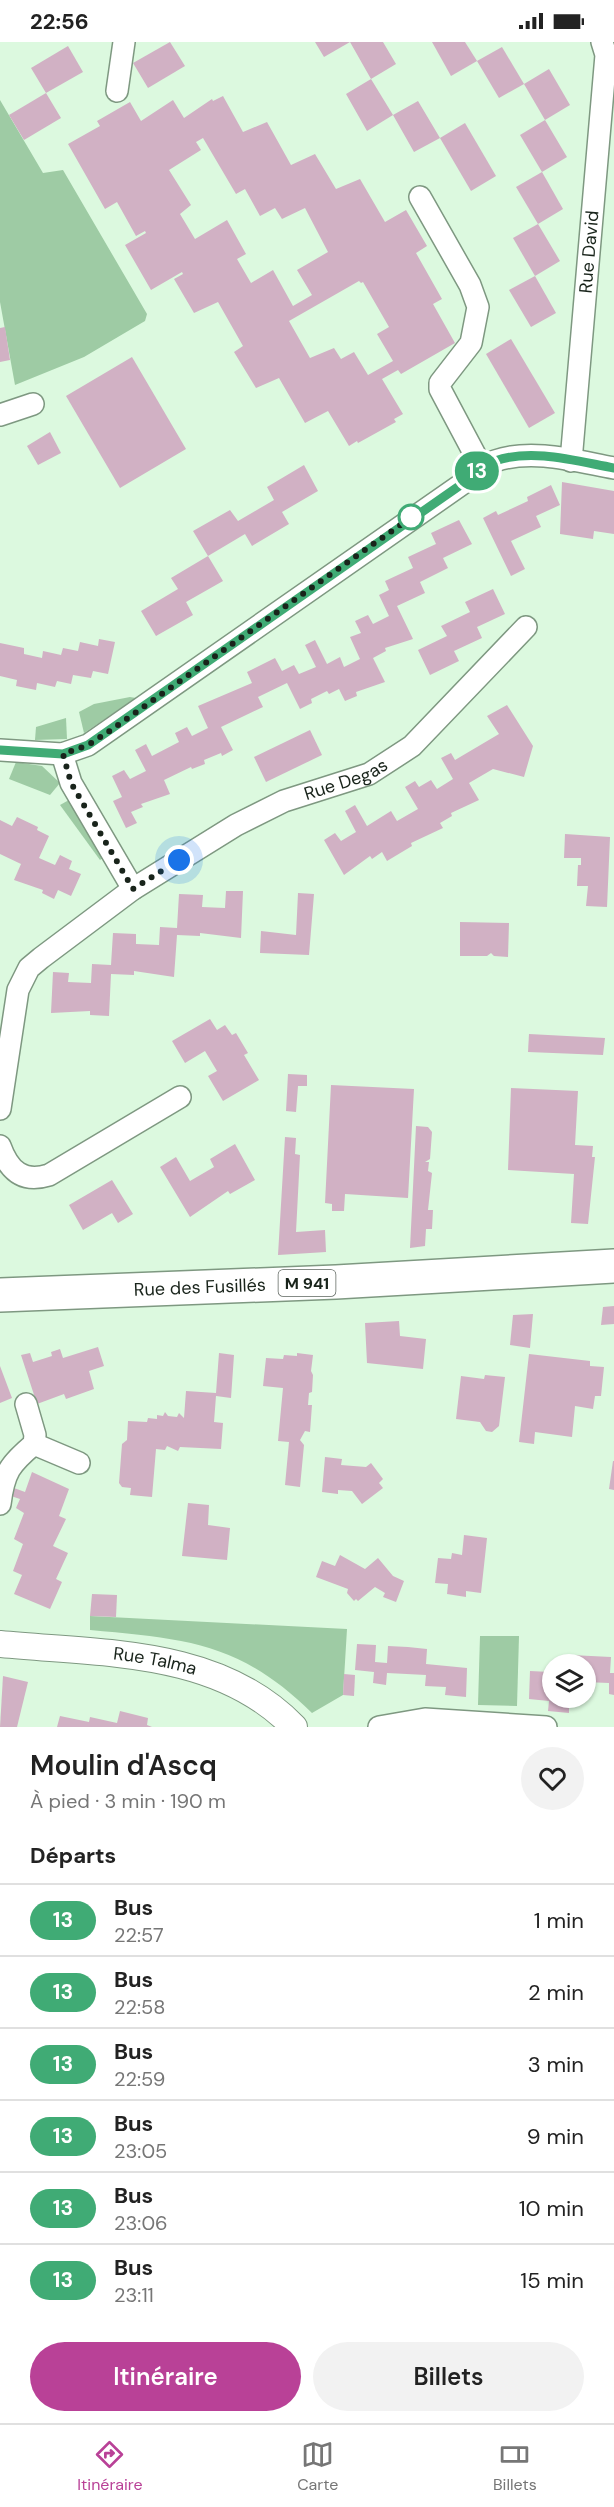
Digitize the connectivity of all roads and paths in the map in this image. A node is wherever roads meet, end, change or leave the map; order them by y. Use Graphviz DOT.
graph roads {
  1 [pos="124,42"];
  2 [pos="602,42"];
  3 [pos="117,91"];
  4 [pos="420,196"];
  5 [pos="33,404"];
  6 [pos="0,415"];
  7 [pos="571,461"];
  8 [pos="482,468"];
  9 [pos="614,468"];
  10 [pos="526,627"];
  11 [pos="0,750"];
  12 [pos="63,754"];
  13 [pos="133,889"];
  14 [pos="180,1097"];
  15 [pos="0,1109"];
  16 [pos="0,1146"];
  17 [pos="614,1266"];
  18 [pos="614,1286"];
  19 [pos="0,1295"];
  20 [pos="0,1313"];
  21 [pos="26,1404"];
  22 [pos="34,1444"];
  23 [pos="8,1458"];
  24 [pos="79,1463"];
  25 [pos="0,1504"];
  26 [pos="0,1644"];
  27 [pos="294,1727"];
  28 [pos="379,1727"];
  29 [pos="546,1727"];
  1 -- 3 [label="street"];
  2 -- 7 [label="street, Rue David"];
  4 -- 8 [label="street"];
  5 -- 6 [label="street"];
  7 -- 8 [label="street"];
  7 -- 9 [label="street"];
  8 -- 12 [label="street"];
  10 -- 13 [label="street, Rue Degas"];
  11 -- 12 [label="street"];
  12 -- 13 [label="street"];
  13 -- 15 [label="street, Rue Degas"];
  14 -- 16 [label="street"];
  17 -- 19 [label="main road, Rue des Fusillés / M 941"];
  18 -- 20 [label="main road, Rue des Fusillés / M 941"];
  21 -- 22 [label="street"];
  22 -- 23 [label="street"];
  22 -- 24 [label="street"];
  23 -- 25 [label="street"];
  26 -- 27 [label="street, Rue Talma"];
  28 -- 29 [label="street"];
}
